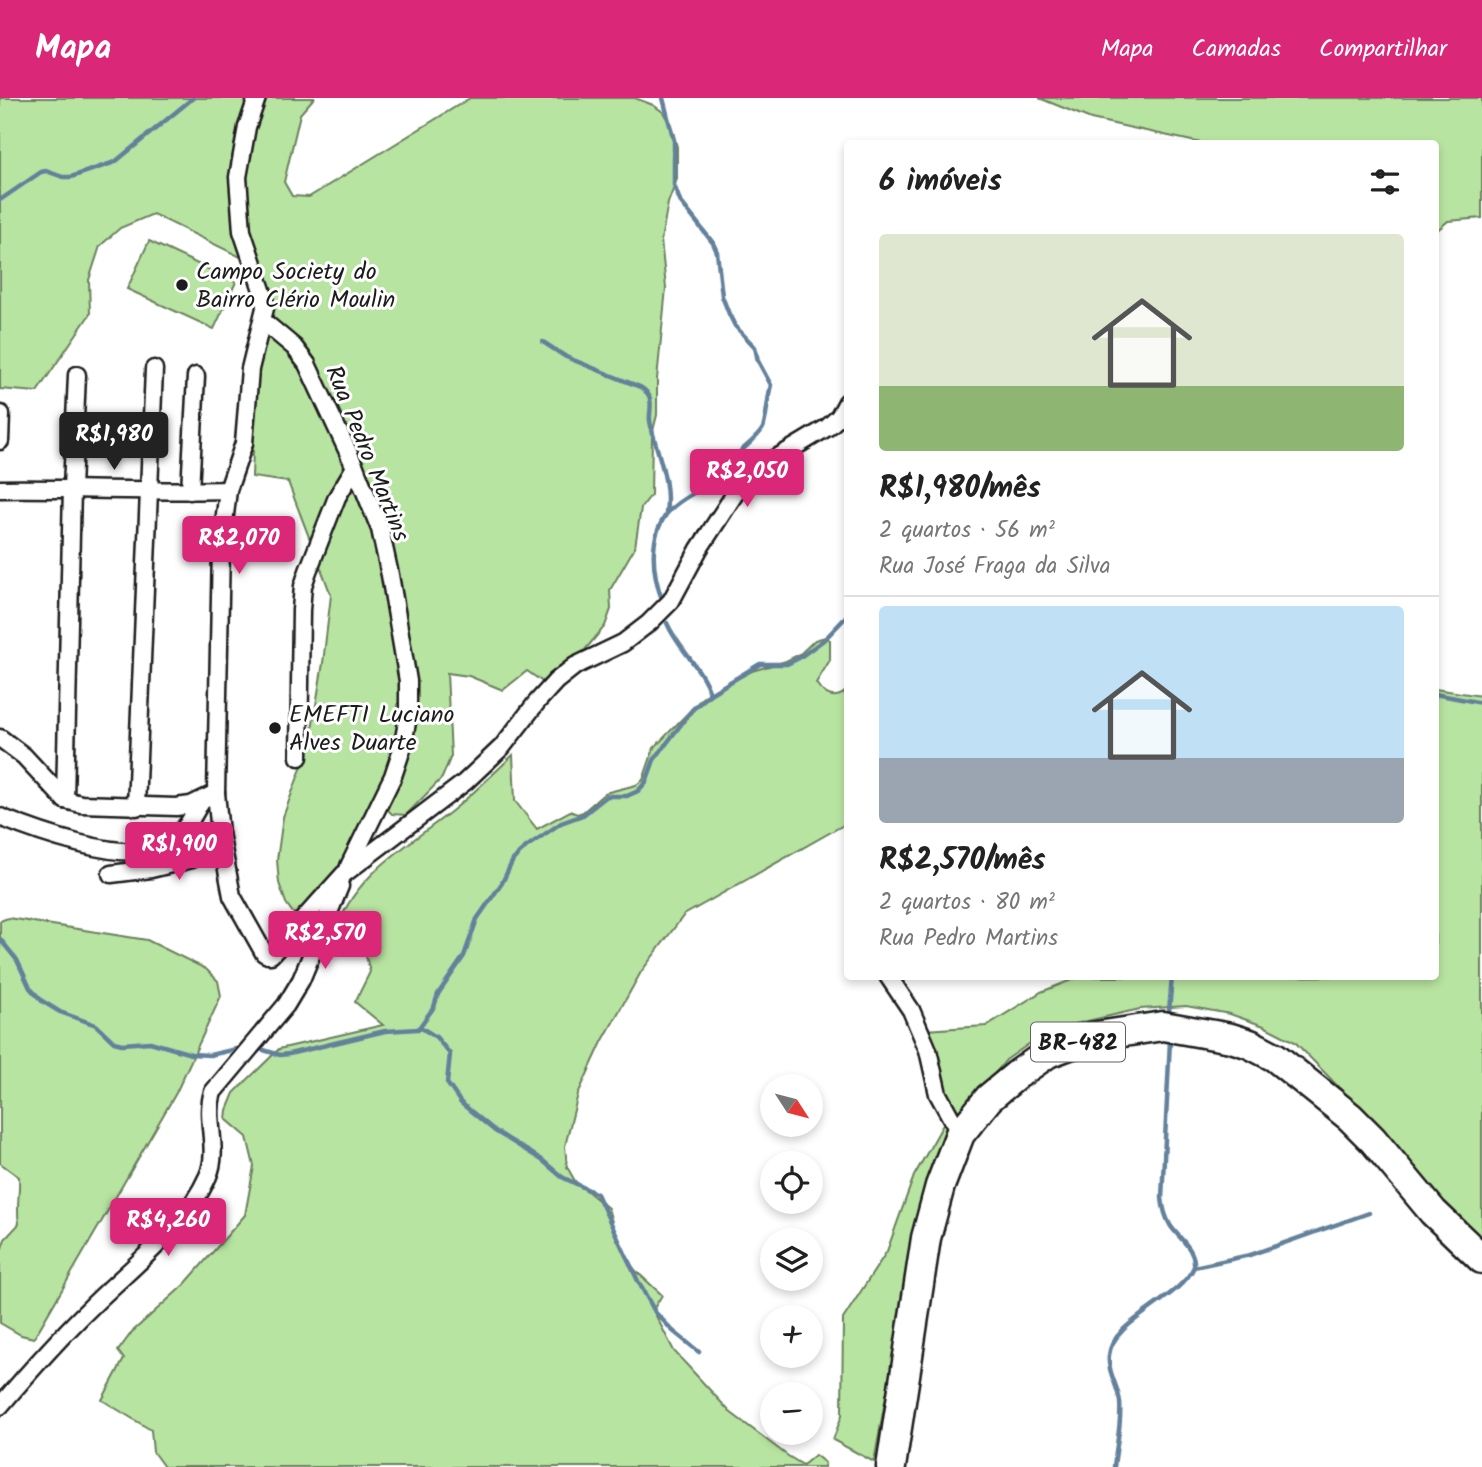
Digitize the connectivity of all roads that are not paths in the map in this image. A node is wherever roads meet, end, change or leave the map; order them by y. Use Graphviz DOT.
graph roads {
  1 [pos="257,98"];
  2 [pos="263,321"];
  3 [pos="154,369"];
  4 [pos="78,375"];
  5 [pos="196,376"];
  6 [pos="844,408"];
  7 [pos="1,414"];
  8 [pos="0,441"];
  9 [pos="355,467"];
  10 [pos="72,488"];
  11 [pos="0,489"];
  12 [pos="190,491"];
  13 [pos="228,491"];
  14 [pos="148,492"];
  15 [pos="0,738"];
  16 [pos="299,757"];
  17 [pos="216,793"];
  18 [pos="65,800"];
  19 [pos="201,802"];
  20 [pos="136,807"];
  21 [pos="0,817"];
  22 [pos="220,833"];
  23 [pos="111,874"];
  24 [pos="344,874"];
  25 [pos="891,980"];
  26 [pos="961,1135"];
  27 [pos="1482,1259"];
  28 [pos="0,1406"];
  29 [pos="891,1467"];
  1 -- 2 [label="street"];
  2 -- 9 [label="street, Rua Pedro Martins"];
  2 -- 13 [label="street"];
  3 -- 14 [label="street"];
  4 -- 10 [label="street"];
  5 -- 12 [label="street"];
  6 -- 24 [label="street"];
  7 -- 8 [label="street"];
  9 -- 16 [label="street"];
  9 -- 24 [label="street, Rua Pedro Martins"];
  10 -- 11 [label="street"];
  10 -- 14 [label="street"];
  10 -- 18 [label="street"];
  12 -- 13 [label="street"];
  12 -- 14 [label="street"];
  13 -- 17 [label="street"];
  14 -- 20 [label="street"];
  15 -- 18 [label="street"];
  17 -- 19 [label="street"];
  17 -- 22 [label="street"];
  18 -- 20 [label="street"];
  19 -- 20 [label="street"];
  19 -- 21 [label="street"];
  22 -- 23 [label="street"];
  22 -- 24 [label="street"];
  24 -- 28 [label="street, Rua Pedro Martins"];
  25 -- 26 [label="street"];
  26 -- 27 [label="highway, BR-482"];
  26 -- 29 [label="highway, BR-482"];
}
